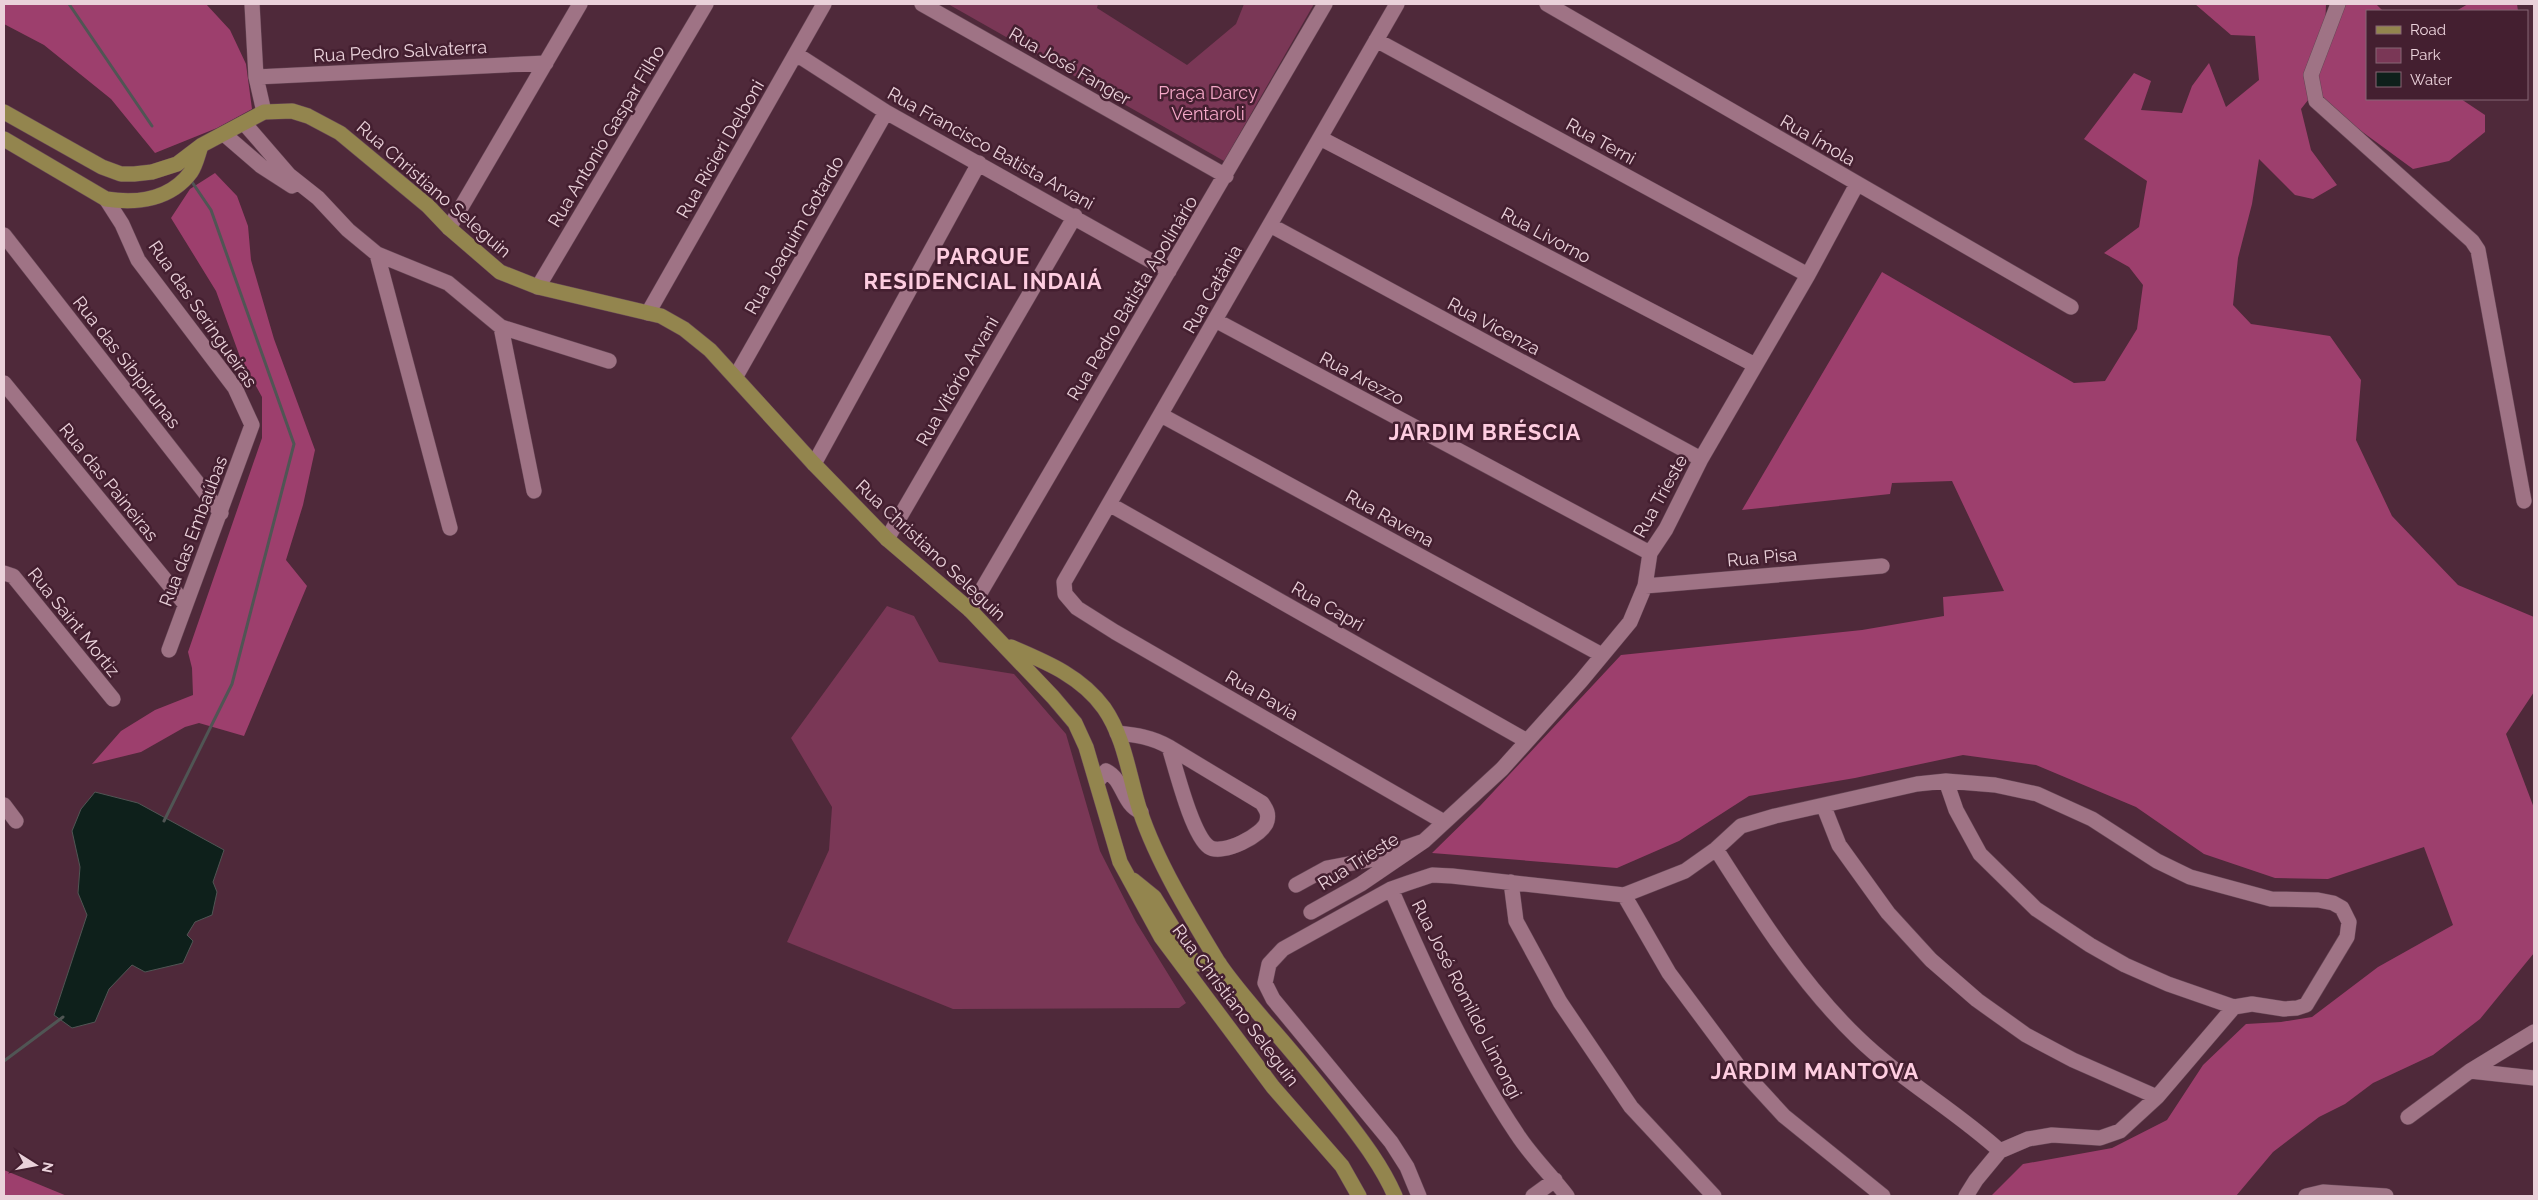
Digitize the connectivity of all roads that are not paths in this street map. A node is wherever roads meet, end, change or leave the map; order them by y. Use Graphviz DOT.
graph roads {
  1 [pos="252,4"];
  2 [pos="580,4"];
  3 [pos="706,4"];
  4 [pos="824,4"];
  5 [pos="922,4"];
  6 [pos="1325,4"];
  7 [pos="1397,4"];
  8 [pos="1547,4"];
  9 [pos="2338,4"];
  10 [pos="1376,40"];
  11 [pos="796,54"];
  12 [pos="546,63"];
  13 [pos="256,77"];
  14 [pos="4,112"];
  15 [pos="264,112"];
  16 [pos="886,112"];
  17 [pos="244,123"];
  18 [pos="224,134"];
  19 [pos="4,138"];
  20 [pos="1320,138"];
  21 [pos="202,145"];
  22 [pos="979,163"];
  23 [pos="168,168"];
  24 [pos="1226,176"];
  25 [pos="1857,184"];
  26 [pos="175,188"];
  27 [pos="318,198"];
  28 [pos="106,199"];
  29 [pos="1075,216"];
  30 [pos="1270,225"];
  31 [pos="449,228"];
  32 [pos="4,235"];
  33 [pos="377,254"];
  34 [pos="1169,271"];
  35 [pos="1808,275"];
  36 [pos="538,287"];
  37 [pos="2071,307"];
  38 [pos="648,313"];
  39 [pos="1215,320"];
  40 [pos="501,327"];
  41 [pos="609,361"];
  42 [pos="1755,365"];
  43 [pos="736,376"];
  44 [pos="5,388"];
  45 [pos="1161,414"];
  46 [pos="252,425"];
  47 [pos="1701,459"];
  48 [pos="814,464"];
  49 [pos="534,491"];
  50 [pos="2524,501"];
  51 [pos="1109,504"];
  52 [pos="222,513"];
  53 [pos="450,528"];
  54 [pos="887,539"];
  55 [pos="1650,553"];
  56 [pos="1882,566"];
  57 [pos="4,573"];
  58 [pos="1645,586"];
  59 [pos="1065,594"];
  60 [pos="185,604"];
  61 [pos="970,610"];
  62 [pos="1005,645"];
  63 [pos="169,650"];
  64 [pos="1602,655"];
  65 [pos="113,700"];
  66 [pos="1117,733"];
  67 [pos="1527,741"];
  68 [pos="1169,747"];
  69 [pos="1196,764"];
  70 [pos="1946,781"];
  71 [pos="1097,782"];
  72 [pos="1182,788"];
  73 [pos="4,805"];
  74 [pos="1824,807"];
  75 [pos="1141,812"];
  76 [pos="16,821"];
  77 [pos="1444,822"];
  78 [pos="1424,841"];
  79 [pos="1716,850"];
  80 [pos="1128,876"];
  81 [pos="1511,882"];
  82 [pos="1296,885"];
  83 [pos="1391,889"];
  84 [pos="1624,895"];
  85 [pos="1312,912"];
  86 [pos="1219,963"];
  87 [pos="2234,1006"];
  88 [pos="2534,1032"];
  89 [pos="2470,1071"];
  90 [pos="2534,1078"];
  91 [pos="2156,1097"];
  92 [pos="2408,1117"];
  93 [pos="2000,1151"];
  94 [pos="1555,1180"];
  95 [pos="1359,1196"];
  96 [pos="1395,1196"];
  97 [pos="1419,1196"];
  98 [pos="1533,1196"];
  99 [pos="1567,1196"];
  100 [pos="1714,1196"];
  101 [pos="1883,1196"];
  102 [pos="1966,1196"];
  103 [pos="2306,1196"];
  104 [pos="2386,1196"];
  1 -- 13 [label="street"];
  2 -- 12 [label="street"];
  3 -- 36 [label="street, Rua Antonio Gaspar Filho"];
  4 -- 11 [label="street, Rua Ricieri Delboni"];
  5 -- 24 [label="street, Rua José Fanger"];
  6 -- 24 [label="street, Rua Pedro Batista Apolinário"];
  7 -- 10 [label="street, Rua Catânia"];
  8 -- 25 [label="street, Rua Ímola"];
  9 -- 50 [label="street"];
  10 -- 20 [label="street, Rua Catânia"];
  10 -- 35 [label="street, Rua Terni"];
  11 -- 16 [label="street, Rua Francisco Batista Arvani"];
  11 -- 38 [label="street, Rua Ricieri Delboni"];
  12 -- 13 [label="street, Rua Pedro Salvaterra"];
  12 -- 31 [label="street"];
  13 -- 15 [label="street"];
  14 -- 23 [label="main road, Rua Christiano Seleguin"];
  15 -- 17 [label="main road, Rua Christiano Seleguin"];
  15 -- 31 [label="main road, Rua Christiano Seleguin"];
  16 -- 22 [label="street, Rua Francisco Batista Arvani"];
  16 -- 43 [label="street, Rua Joaquim Gotardo"];
  17 -- 18 [label="main road, Rua Christiano Seleguin"];
  17 -- 27 [label="street"];
  18 -- 21 [label="main road, Rua Christiano Seleguin"];
  18 -- 27 [label="street"];
  19 -- 28 [label="main road"];
  20 -- 30 [label="street, Rua Catânia"];
  20 -- 42 [label="street, Rua Livorno"];
  21 -- 23 [label="main road, Rua Christiano Seleguin"];
  21 -- 26 [label="main road"];
  22 -- 29 [label="street, Rua Francisco Batista Arvani"];
  22 -- 48 [label="street"];
  23 -- 26 [label="main road"];
  24 -- 34 [label="street, Rua Pedro Batista Apolinário"];
  25 -- 35 [label="street, Rua Trieste"];
  25 -- 37 [label="street, Rua Ímola"];
  26 -- 28 [label="main road"];
  27 -- 33 [label="street"];
  28 -- 46 [label="street, Rua das Seringueiras"];
  29 -- 34 [label="street, Rua Francisco Batista Arvani"];
  29 -- 54 [label="street, Rua Vitório Arvani"];
  30 -- 39 [label="street, Rua Catânia"];
  30 -- 47 [label="street, Rua Vicenza"];
  31 -- 36 [label="main road, Rua Christiano Seleguin"];
  32 -- 52 [label="street, Rua das Sibipirunas"];
  33 -- 40 [label="street"];
  33 -- 53 [label="street"];
  34 -- 61 [label="street, Rua Pedro Batista Apolinário"];
  35 -- 42 [label="street, Rua Trieste"];
  36 -- 38 [label="main road, Rua Christiano Seleguin"];
  38 -- 43 [label="main road, Rua Christiano Seleguin"];
  39 -- 45 [label="street, Rua Catânia"];
  39 -- 55 [label="street, Rua Arezzo"];
  40 -- 41 [label="street"];
  40 -- 49 [label="street"];
  42 -- 47 [label="street, Rua Trieste"];
  43 -- 48 [label="main road, Rua Christiano Seleguin"];
  44 -- 60 [label="street, Rua das Paineiras"];
  45 -- 51 [label="street, Rua Catânia"];
  45 -- 64 [label="street, Rua Ravena"];
  46 -- 52 [label="street, Rua das Embaúbas"];
  47 -- 55 [label="street, Rua Trieste"];
  48 -- 54 [label="main road, Rua Christiano Seleguin"];
  51 -- 59 [label="street, Rua Catânia"];
  51 -- 67 [label="street, Rua Capri"];
  52 -- 60 [label="street, Rua das Embaúbas"];
  54 -- 61 [label="main road, Rua Christiano Seleguin"];
  55 -- 58 [label="street, Rua Trieste"];
  56 -- 58 [label="street, Rua Pisa"];
  57 -- 65 [label="street, Rua Saint Mortiz"];
  58 -- 64 [label="street, Rua Trieste"];
  59 -- 77 [label="street, Rua Pavia"];
  60 -- 63 [label="street, Rua das Embaúbas"];
  61 -- 62 [label="main road, Rua Christiano Seleguin"];
  62 -- 66 [label="main road"];
  62 -- 71 [label="main road, Rua Christiano Seleguin"];
  64 -- 67 [label="street, Rua Trieste"];
  66 -- 68 [label="street"];
  66 -- 75 [label="main road"];
  67 -- 77 [label="street, Rua Trieste"];
  68 -- 69 [label="street"];
  68 -- 72 [label="street"];
  69 -- 72 [label="street"];
  69 -- 72 [label="street"];
  70 -- 74 [label="street"];
  70 -- 87 [label="street"];
  70 -- 87 [label="street"];
  71 -- 75 [label="street"];
  71 -- 80 [label="main road, Rua Christiano Seleguin"];
  73 -- 76 [label="street"];
  74 -- 79 [label="street"];
  74 -- 91 [label="street"];
  75 -- 86 [label="main road"];
  77 -- 78 [label="street, Rua Trieste"];
  78 -- 82 [label="street, Rua Trieste"];
  78 -- 85 [label="street, Rua Trieste"];
  79 -- 84 [label="street"];
  79 -- 93 [label="street"];
  80 -- 86 [label="main road"];
  80 -- 95 [label="main road, Rua Christiano Seleguin"];
  81 -- 83 [label="street"];
  81 -- 84 [label="street"];
  81 -- 100 [label="street"];
  83 -- 94 [label="street, Rua José Romildo Limongi"];
  83 -- 97 [label="street"];
  84 -- 101 [label="street"];
  86 -- 96 [label="main road"];
  87 -- 91 [label="street"];
  88 -- 89 [label="street"];
  89 -- 90 [label="street"];
  89 -- 92 [label="street"];
  91 -- 93 [label="street"];
  93 -- 102 [label="street"];
  94 -- 98 [label="street"];
  94 -- 99 [label="street, Rua José Romildo Limongi"];
  103 -- 104 [label="street"];
}
